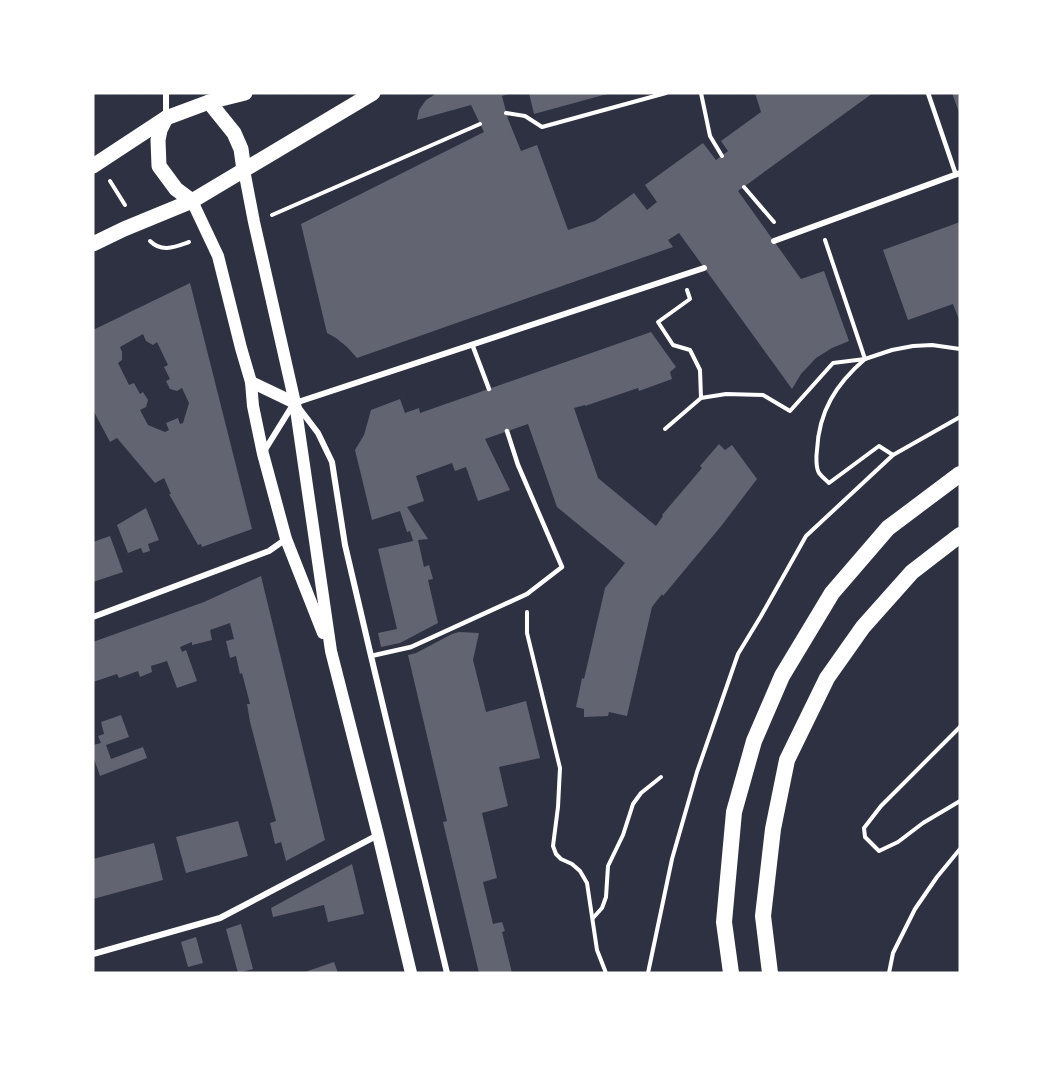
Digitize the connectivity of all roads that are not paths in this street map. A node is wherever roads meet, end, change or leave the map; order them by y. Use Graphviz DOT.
graph roads {
  1 [pos="166,93"];
  2 [pos="245,93"];
  3 [pos="373,93"];
  4 [pos="928,93"];
  5 [pos="207,97"];
  6 [pos="166,118"];
  7 [pos="93,166"];
  8 [pos="244,170"];
  9 [pos="958,174"];
  10 [pos="192,201"];
  11 [pos="774,241"];
  12 [pos="93,244"];
  13 [pos="704,268"];
  14 [pos="472,344"];
  15 [pos="251,382"];
  16 [pos="489,389"];
  17 [pos="294,403"];
  18 [pos="507,431"];
  19 [pos="263,454"];
  20 [pos="960,474"];
  21 [pos="960,535"];
  22 [pos="286,539"];
  23 [pos="93,617"];
  24 [pos="331,651"];
  25 [pos="371,656"];
  26 [pos="378,835"];
  27 [pos="93,954"];
  28 [pos="411,973"];
  29 [pos="447,973"];
  30 [pos="731,973"];
  31 [pos="770,973"];
  1 -- 6 [label="street"];
  2 -- 5 [label="main road"];
  3 -- 8 [label="main road"];
  4 -- 9 [label="lane"];
  5 -- 6 [label="main road"];
  5 -- 8 [label="main road"];
  6 -- 7 [label="main road"];
  6 -- 10 [label="main road"];
  8 -- 10 [label="main road"];
  8 -- 17 [label="main road"];
  9 -- 11 [label="street"];
  10 -- 12 [label="main road"];
  10 -- 15 [label="main road"];
  13 -- 14 [label="street"];
  14 -- 16 [label="lane"];
  14 -- 17 [label="street"];
  15 -- 17 [label="main road"];
  15 -- 19 [label="main road"];
  17 -- 19 [label="street"];
  17 -- 24 [label="main road"];
  17 -- 25 [label="street"];
  18 -- 25 [label="lane"];
  19 -- 22 [label="main road"];
  20 -- 30 [label="highway"];
  21 -- 31 [label="highway"];
  22 -- 23 [label="street"];
  22 -- 24 [label="main road"];
  24 -- 26 [label="main road"];
  25 -- 29 [label="street"];
  26 -- 27 [label="street"];
  26 -- 28 [label="main road"];
}
